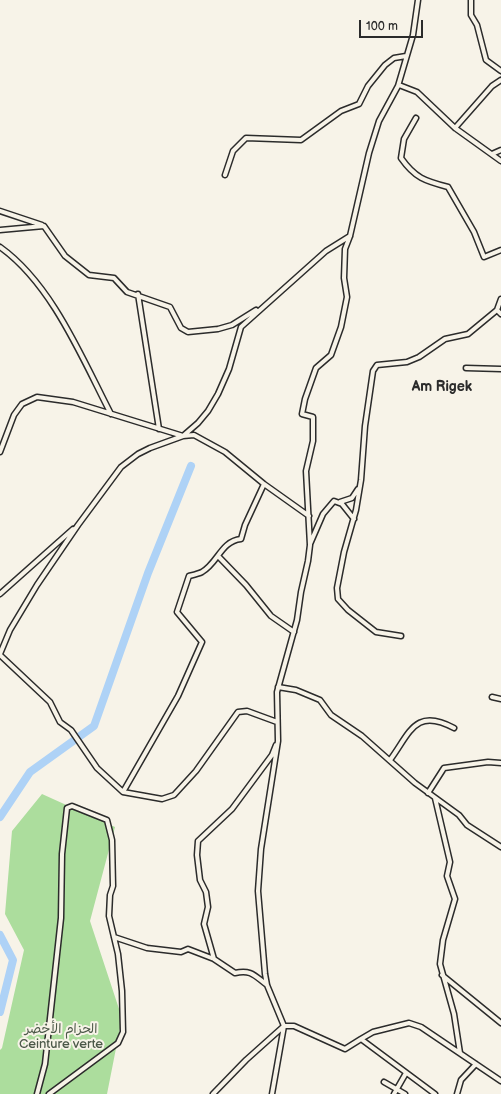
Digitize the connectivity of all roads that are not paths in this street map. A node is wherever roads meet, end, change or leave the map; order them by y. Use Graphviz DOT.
graph roads {
  1 [pos="418,0"];
  2 [pos="471,0"];
  3 [pos="477,0"];
  4 [pos="406,56"];
  5 [pos="501,71"];
  6 [pos="501,80"];
  7 [pos="398,86"];
  8 [pos="416,118"];
  9 [pos="455,128"];
  10 [pos="501,150"];
  11 [pos="492,154"];
  12 [pos="501,161"];
  13 [pos="225,175"];
  14 [pos="0,211"];
  15 [pos="44,226"];
  16 [pos="0,230"];
  17 [pos="350,236"];
  18 [pos="0,247"];
  19 [pos="501,250"];
  20 [pos="138,294"];
  21 [pos="501,299"];
  22 [pos="265,305"];
  23 [pos="499,309"];
  24 [pos="501,314"];
  25 [pos="466,368"];
  26 [pos="501,369"];
  27 [pos="111,414"];
  28 [pos="159,429"];
  29 [pos="183,436"];
  30 [pos="0,452"];
  31 [pos="361,480"];
  32 [pos="264,484"];
  33 [pos="340,502"];
  34 [pos="309,516"];
  35 [pos="354,519"];
  36 [pos="78,525"];
  37 [pos="310,545"];
  38 [pos="218,556"];
  39 [pos="0,594"];
  40 [pos="294,632"];
  41 [pos="401,636"];
  42 [pos="0,655"];
  43 [pos="278,687"];
  44 [pos="492,697"];
  45 [pos="501,699"];
  46 [pos="277,722"];
  47 [pos="454,728"];
  48 [pos="278,740"];
  49 [pos="390,760"];
  50 [pos="500,763"];
  51 [pos="123,792"];
  52 [pos="428,793"];
  53 [pos="435,798"];
  54 [pos="501,847"];
  55 [pos="114,937"];
  56 [pos="214,959"];
  57 [pos="442,975"];
  58 [pos="267,985"];
  59 [pos="501,1023"];
  60 [pos="284,1026"];
  61 [pos="361,1040"];
  62 [pos="460,1053"];
  63 [pos="476,1064"];
  64 [pos="406,1072"];
  65 [pos="501,1081"];
  66 [pos="384,1082"];
  67 [pos="396,1089"];
  68 [pos="37,1094"];
  69 [pos="49,1094"];
  70 [pos="213,1094"];
  71 [pos="272,1094"];
  72 [pos="394,1094"];
  73 [pos="405,1094"];
  74 [pos="435,1094"];
  75 [pos="457,1094"];
  1 -- 4 [label="street"];
  2 -- 3 [label="street"];
  2 -- 5 [label="street"];
  4 -- 7 [label="street"];
  4 -- 13 [label="street"];
  6 -- 9 [label="street"];
  7 -- 9 [label="street"];
  7 -- 17 [label="street"];
  8 -- 19 [label="street"];
  9 -- 11 [label="street"];
  10 -- 11 [label="street"];
  11 -- 12 [label="street"];
  14 -- 15 [label="street"];
  15 -- 16 [label="street"];
  15 -- 20 [label="street"];
  17 -- 22 [label="street"];
  17 -- 34 [label="street"];
  18 -- 27 [label="street"];
  20 -- 22 [label="street"];
  20 -- 28 [label="street"];
  21 -- 23 [label="street"];
  22 -- 29 [label="street"];
  23 -- 24 [label="street"];
  23 -- 31 [label="street"];
  25 -- 26 [label="street"];
  27 -- 28 [label="street"];
  27 -- 30 [label="street"];
  28 -- 29 [label="street"];
  29 -- 32 [label="street"];
  29 -- 36 [label="street"];
  31 -- 33 [label="street"];
  31 -- 35 [label="street"];
  32 -- 34 [label="street"];
  32 -- 38 [label="street"];
  33 -- 35 [label="street"];
  33 -- 37 [label="street"];
  34 -- 37 [label="street"];
  35 -- 41 [label="street"];
  36 -- 39 [label="street"];
  36 -- 42 [label="street"];
  37 -- 40 [label="street"];
  38 -- 40 [label="street"];
  38 -- 51 [label="street"];
  40 -- 43 [label="street"];
  42 -- 51 [label="street"];
  43 -- 46 [label="street"];
  43 -- 49 [label="street"];
  44 -- 45 [label="street"];
  46 -- 48 [label="street"];
  46 -- 51 [label="street"];
  47 -- 49 [label="street"];
  48 -- 56 [label="street"];
  48 -- 58 [label="street"];
  49 -- 52 [label="street"];
  50 -- 52 [label="street"];
  52 -- 53 [label="street"];
  53 -- 54 [label="street"];
  53 -- 57 [label="street"];
  55 -- 56 [label="street"];
  55 -- 68 [label="street"];
  55 -- 69 [label="street"];
  56 -- 58 [label="street"];
  57 -- 59 [label="street"];
  57 -- 62 [label="street"];
  58 -- 60 [label="street"];
  60 -- 61 [label="street"];
  60 -- 70 [label="street"];
  60 -- 71 [label="street"];
  61 -- 62 [label="street"];
  61 -- 64 [label="street"];
  62 -- 63 [label="street"];
  63 -- 65 [label="street"];
  63 -- 75 [label="street"];
  64 -- 67 [label="street"];
  64 -- 74 [label="street"];
  66 -- 67 [label="street"];
  67 -- 72 [label="street"];
  67 -- 73 [label="street"];
}
